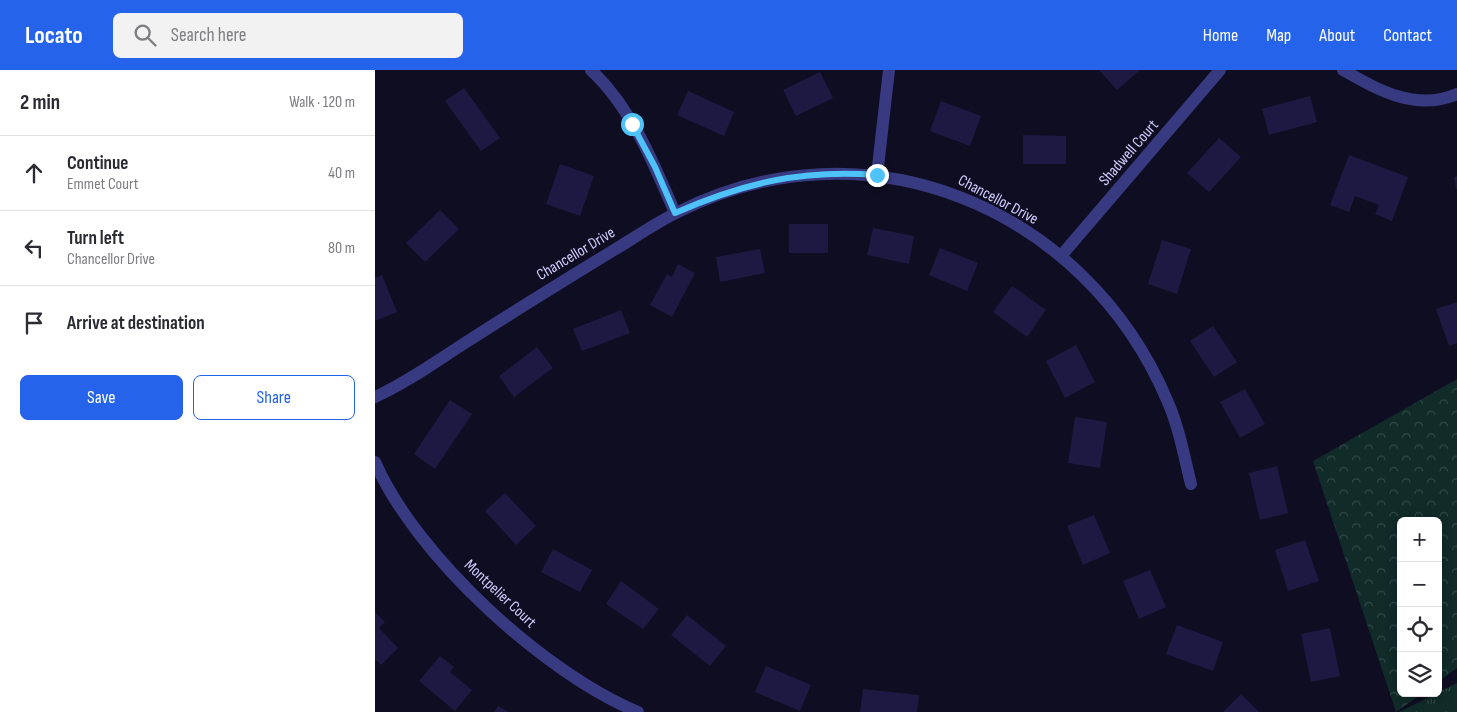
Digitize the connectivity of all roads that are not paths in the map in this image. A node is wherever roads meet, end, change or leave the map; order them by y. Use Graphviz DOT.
graph roads {
  1 [pos="591,70"];
  2 [pos="889,70"];
  3 [pos="1220,70"];
  4 [pos="1343,70"];
  5 [pos="1457,94"];
  6 [pos="877,175"];
  7 [pos="675,213"];
  8 [pos="1061,256"];
  9 [pos="375,397"];
  10 [pos="375,462"];
  11 [pos="1191,484"];
  12 [pos="638,712"];
  1 -- 7 [label="street"];
  2 -- 6 [label="street"];
  3 -- 8 [label="street, Shadwell Court"];
  4 -- 5 [label="street"];
  6 -- 7 [label="street, Chancellor Drive"];
  6 -- 8 [label="street, Chancellor Drive"];
  7 -- 9 [label="street, Chancellor Drive"];
  8 -- 11 [label="street, Chancellor Drive"];
  10 -- 12 [label="street, Montpelier Court"];
}
